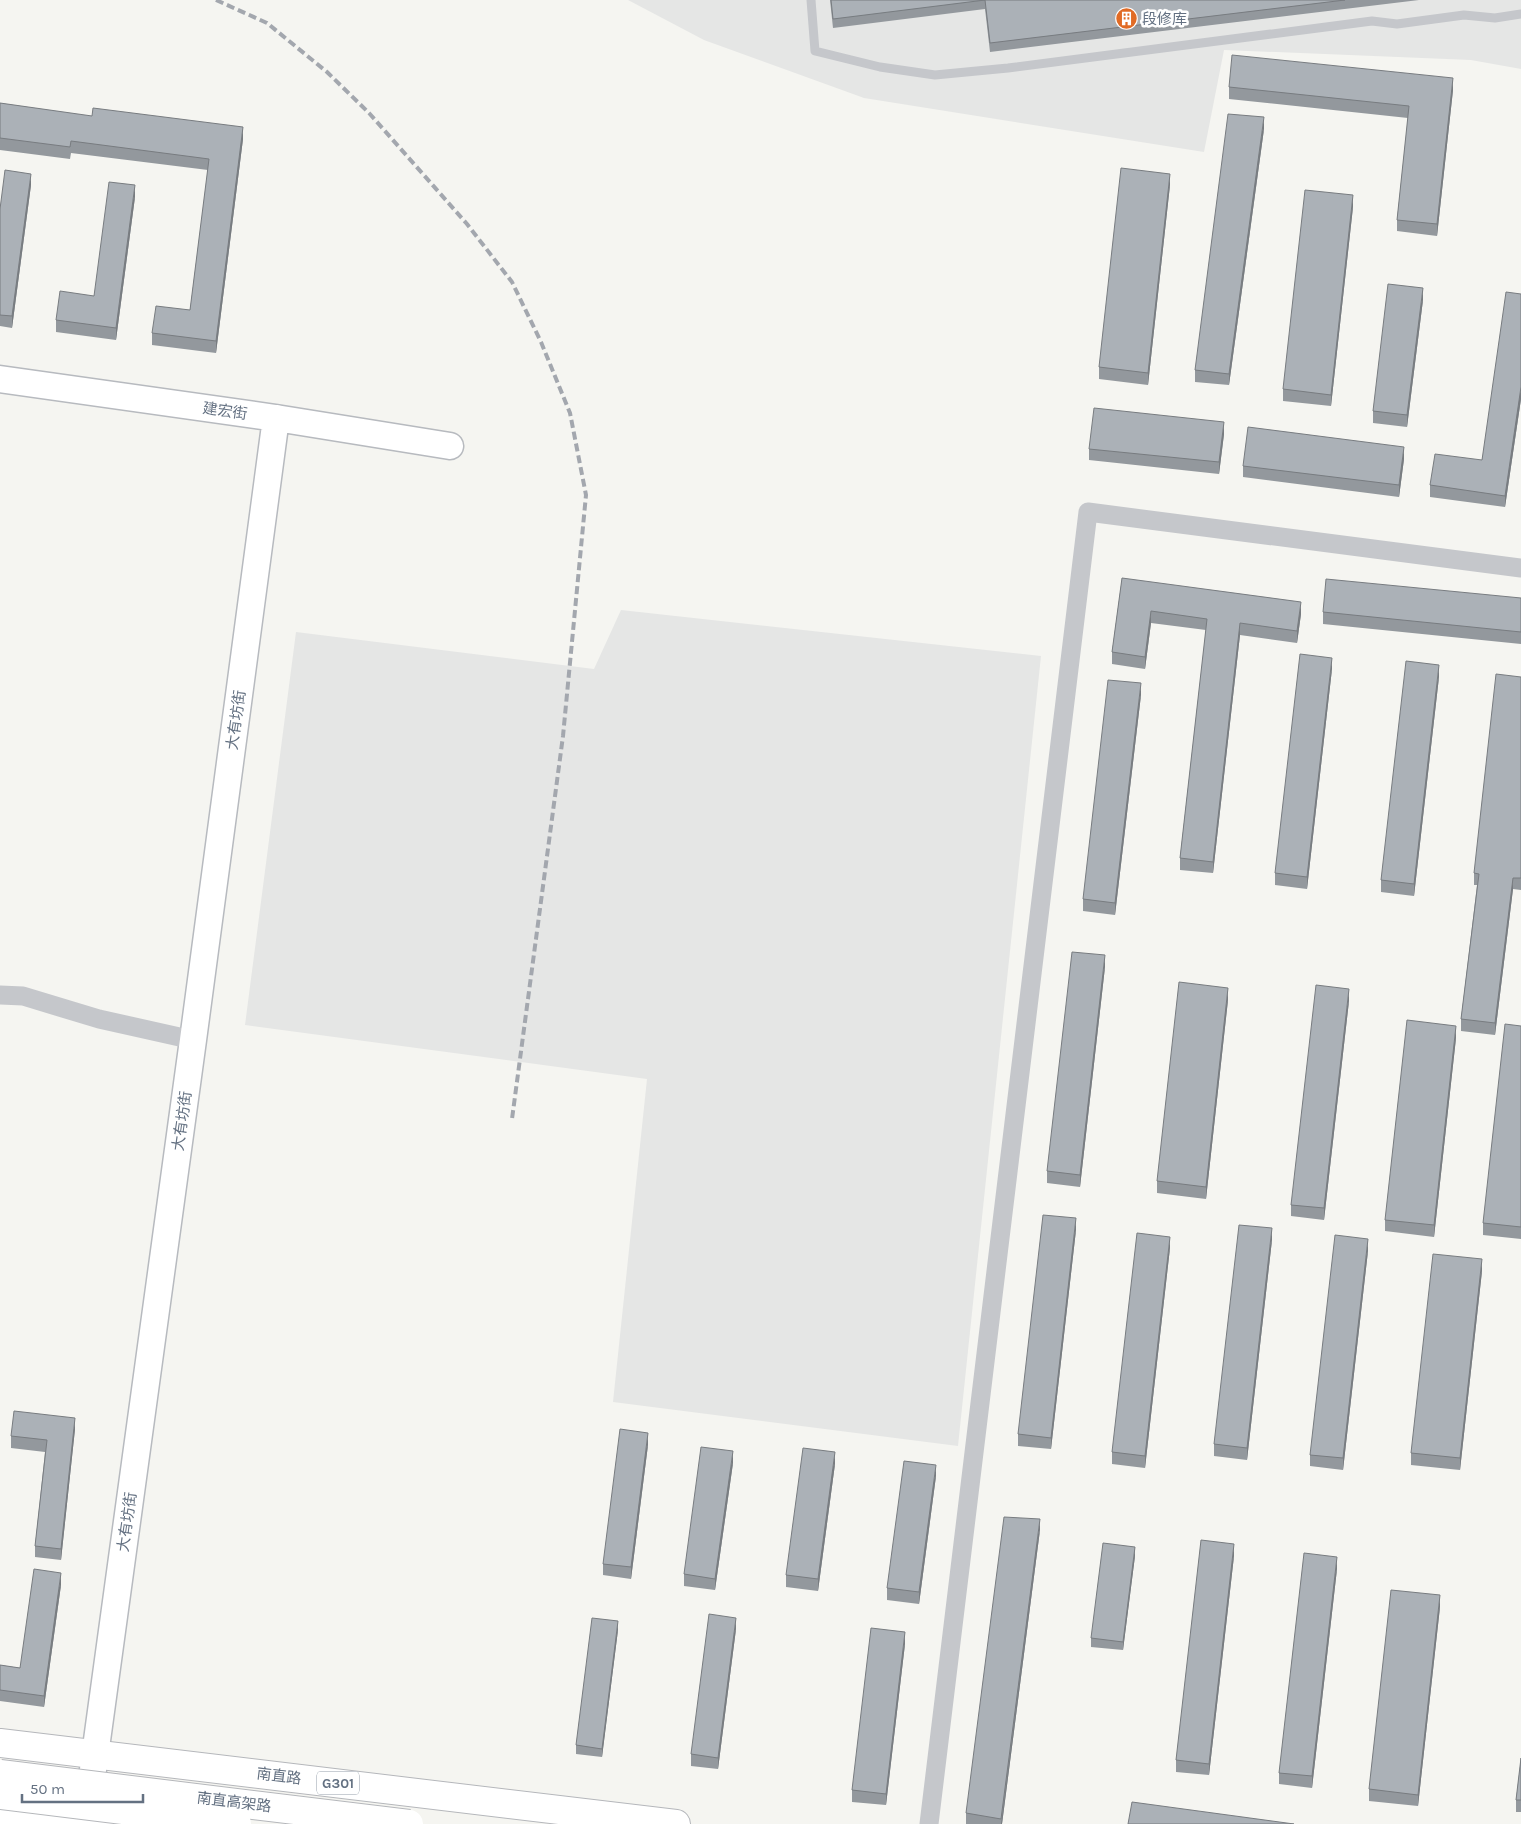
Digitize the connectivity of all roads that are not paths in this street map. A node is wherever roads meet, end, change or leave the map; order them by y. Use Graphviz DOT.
graph roads {
  1 [pos="811,0"];
  2 [pos="1521,14"];
  3 [pos="0,379"];
  4 [pos="276,418"];
  5 [pos="450,446"];
  6 [pos="1521,568"];
  7 [pos="0,995"];
  8 [pos="193,1040"];
  9 [pos="0,1743"];
  10 [pos="95,1754"];
  11 [pos="0,1774"];
  12 [pos="0,1795"];
  13 [pos="0,1812"];
  14 [pos="90,1823"];
  15 [pos="237,1824"];
  16 [pos="409,1824"];
  17 [pos="676,1824"];
  18 [pos="928,1824"];
  1 -- 2 [label="lane"];
  3 -- 4 [label="main road, 建宏街"];
  4 -- 5 [label="main road, 建宏街"];
  4 -- 8 [label="main road, 大有坊街"];
  6 -- 18 [label="street"];
  7 -- 8 [label="street"];
  8 -- 10 [label="main road, 大有坊街"];
  9 -- 10 [label="highway, 南直路 / G301"];
  10 -- 14 [label="main road, 大有坊街"];
  10 -- 17 [label="highway, 南直路 / G301"];
  11 -- 16 [label="highway, 南直高架路, bridge"];
  12 -- 15 [label="highway, 南直高架路, bridge"];
  13 -- 14 [label="highway"];
}
